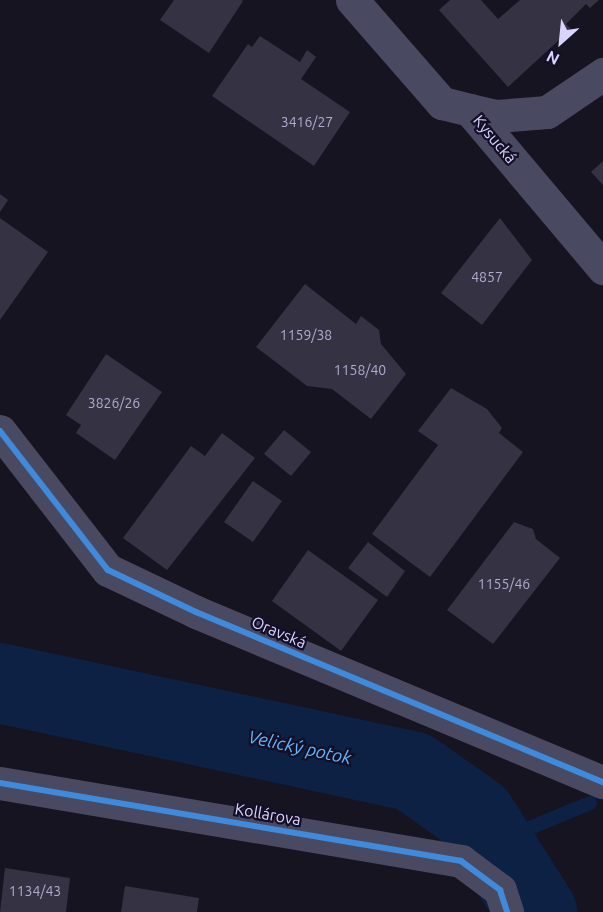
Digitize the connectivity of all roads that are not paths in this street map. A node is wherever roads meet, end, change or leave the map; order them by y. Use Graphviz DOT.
graph roads {
  1 [pos="352,0"];
  2 [pos="603,74"];
  3 [pos="470,110"];
  4 [pos="603,268"];
  5 [pos="0,431"];
  6 [pos="603,782"];
  7 [pos="0,783"];
  8 [pos="507,912"];
  1 -- 3 [label="street, Kysucká"];
  2 -- 3 [label="street"];
  3 -- 4 [label="street, Kysucká"];
  5 -- 6 [label="street, Oravská"];
  7 -- 8 [label="street, Kollárova"];
}
